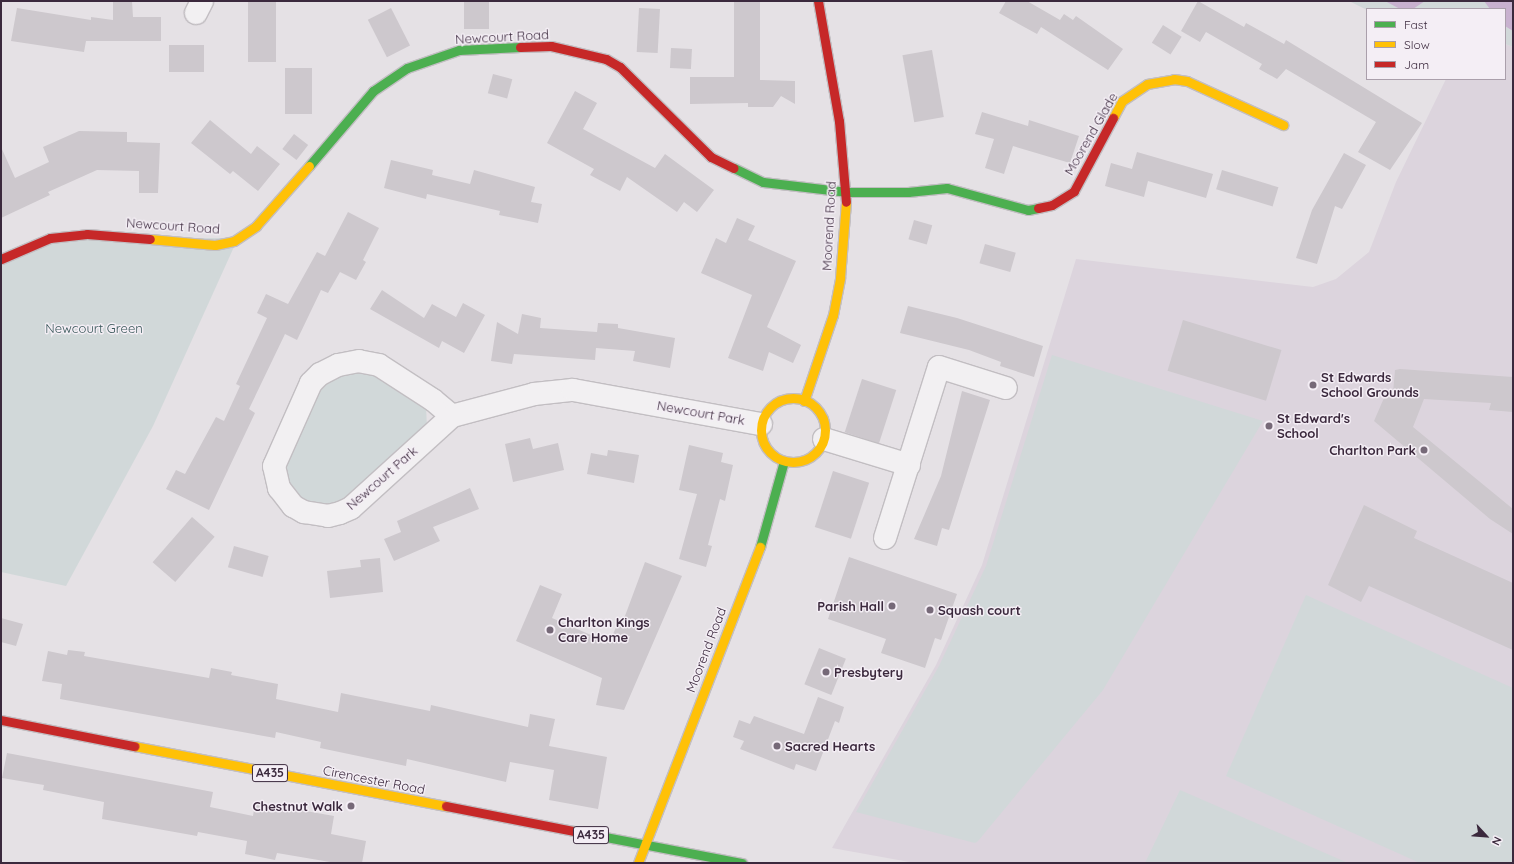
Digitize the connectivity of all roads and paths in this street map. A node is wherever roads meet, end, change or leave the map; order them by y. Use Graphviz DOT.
graph roads {
  1 [pos="818,1"];
  2 [pos="1284,125"];
  3 [pos="847,192"];
  4 [pos="1,259"];
  5 [pos="1006,388"];
  6 [pos="804,401"];
  7 [pos="452,416"];
  8 [pos="761,424"];
  9 [pos="824,439"];
  10 [pos="784,461"];
  11 [pos="909,465"];
  12 [pos="885,538"];
  13 [pos="1,720"];
  14 [pos="643,845"];
  15 [pos="638,863"];
  16 [pos="742,863"];
  1 -- 3 [label="street, Moorend Road"];
  2 -- 3 [label="street, Moorend Glade"];
  3 -- 4 [label="street, Newcourt Road"];
  3 -- 6 [label="street, Moorend Road"];
  5 -- 11 [label="street"];
  6 -- 8 [label="street"];
  6 -- 9 [label="street"];
  7 -- 7 [label="street, Newcourt Park"];
  7 -- 8 [label="street, Newcourt Park"];
  8 -- 10 [label="street"];
  9 -- 10 [label="street"];
  9 -- 11 [label="street"];
  10 -- 14 [label="street, Moorend Road"];
  11 -- 12 [label="street"];
  13 -- 14 [label="street, Cirencester Road / A435"];
  14 -- 15 [label="street, Moorend Road"];
  14 -- 16 [label="street, Cirencester Road / A435"];
}
